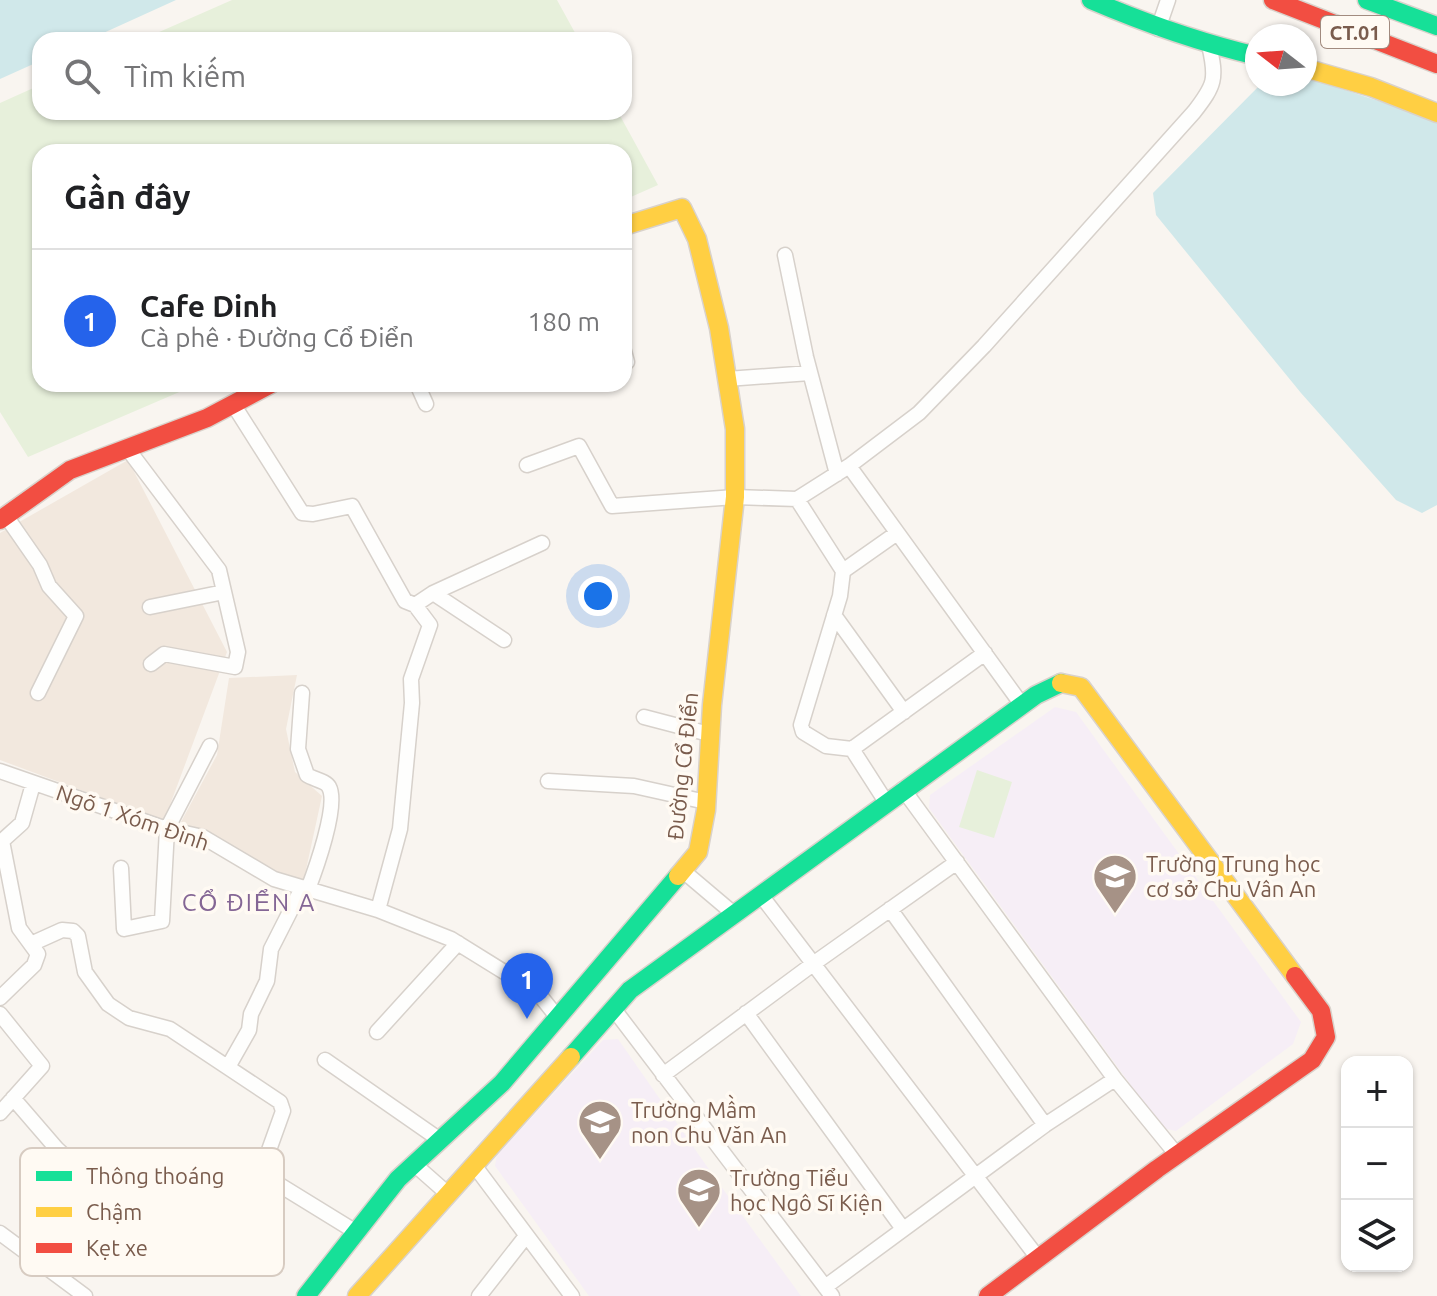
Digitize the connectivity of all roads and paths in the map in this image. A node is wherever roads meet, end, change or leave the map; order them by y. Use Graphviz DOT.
graph roads {
  1 [pos="1091,0"];
  2 [pos="1168,0"];
  3 [pos="1273,0"];
  4 [pos="1367,0"];
  5 [pos="1437,26"];
  6 [pos="1158,29"];
  7 [pos="1209,45"];
  8 [pos="1245,53"];
  9 [pos="1437,64"];
  10 [pos="1317,71"];
  11 [pos="1437,113"];
  12 [pos="632,224"];
  13 [pos="785,255"];
  14 [pos="810,373"];
  15 [pos="727,379"];
  16 [pos="256,392"];
  17 [pos="421,392"];
  18 [pos="233,404"];
  19 [pos="426,404"];
  20 [pos="127,448"];
  21 [pos="527,465"];
  22 [pos="843,470"];
  23 [pos="735,497"];
  24 [pos="797,499"];
  25 [pos="3,518"];
  26 [pos="897,533"];
  27 [pos="542,543"];
  28 [pos="843,571"];
  29 [pos="224,592"];
  30 [pos="433,593"];
  31 [pos="415,605"];
  32 [pos="150,607"];
  33 [pos="834,615"];
  34 [pos="504,640"];
  35 [pos="985,653"];
  36 [pos="151,664"];
  37 [pos="38,693"];
  38 [pos="302,693"];
  39 [pos="1022,705"];
  40 [pos="904,712"];
  41 [pos="644,717"];
  42 [pos="709,734"];
  43 [pos="210,746"];
  44 [pos="852,749"];
  45 [pos="0,771"];
  46 [pos="548,781"];
  47 [pos="33,784"];
  48 [pos="903,789"];
  49 [pos="706,802"];
  50 [pos="886,802"];
  51 [pos="167,829"];
  52 [pos="957,862"];
  53 [pos="121,868"];
  54 [pos="682,870"];
  55 [pos="305,888"];
  56 [pos="760,894"];
  57 [pos="890,909"];
  58 [pos="378,910"];
  59 [pos="734,914"];
  60 [pos="458,943"];
  61 [pos="31,944"];
  62 [pos="813,964"];
  63 [pos="0,998"];
  64 [pos="613,1008"];
  65 [pos="746,1013"];
  66 [pos="0,1014"];
  67 [pos="558,1018"];
  68 [pos="377,1032"];
  69 [pos="325,1060"];
  70 [pos="228,1067"];
  71 [pos="663,1075"];
  72 [pos="1115,1079"];
  73 [pos="13,1098"];
  74 [pos="0,1113"];
  75 [pos="1045,1125"];
  76 [pos="440,1140"];
  77 [pos="56,1148"];
  78 [pos="270,1148"];
  79 [pos="1177,1155"];
  80 [pos="414,1164"];
  81 [pos="474,1165"];
  82 [pos="975,1177"];
  83 [pos="284,1188"];
  84 [pos="448,1194"];
  85 [pos="903,1229"];
  86 [pos="356,1232"];
  87 [pos="0,1233"];
  88 [pos="526,1236"];
  89 [pos="20,1248"];
  90 [pos="1038,1258"];
  91 [pos="58,1276"];
  92 [pos="828,1291"];
  93 [pos="85,1296"];
  94 [pos="306,1296"];
  95 [pos="357,1296"];
  96 [pos="479,1296"];
  97 [pos="572,1296"];
  98 [pos="988,1296"];
  1 -- 6 [label="main road"];
  2 -- 6 [label="street"];
  3 -- 9 [label="main road, CT.01"];
  4 -- 5 [label="main road, CT.01"];
  6 -- 7 [label="main road"];
  7 -- 8 [label="main road"];
  7 -- 22 [label="street"];
  10 -- 11 [label="main road"];
  12 -- 15 [label="main road, Đường Cổ Điển"];
  13 -- 14 [label="street"];
  14 -- 15 [label="street"];
  14 -- 22 [label="street"];
  15 -- 23 [label="main road, Đường Cổ Điển"];
  16 -- 18 [label="main road"];
  17 -- 19 [label="street"];
  18 -- 20 [label="main road"];
  18 -- 31 [label="street"];
  20 -- 25 [label="main road"];
  20 -- 29 [label="street"];
  21 -- 23 [label="street"];
  22 -- 24 [label="street"];
  22 -- 26 [label="street"];
  23 -- 24 [label="street"];
  23 -- 42 [label="main road, Đường Cổ Điển"];
  24 -- 28 [label="street"];
  25 -- 37 [label="street"];
  26 -- 28 [label="street"];
  26 -- 35 [label="street"];
  27 -- 30 [label="street"];
  28 -- 33 [label="street"];
  29 -- 32 [label="street"];
  29 -- 36 [label="street"];
  30 -- 31 [label="street"];
  30 -- 34 [label="street"];
  31 -- 58 [label="street"];
  33 -- 40 [label="street"];
  33 -- 44 [label="street"];
  35 -- 39 [label="street"];
  35 -- 40 [label="street"];
  38 -- 55 [label="street"];
  39 -- 48 [label="main road"];
  39 -- 79 [label="main road"];
  40 -- 44 [label="street"];
  41 -- 42 [label="street"];
  42 -- 49 [label="main road, Đường Cổ Điển"];
  43 -- 51 [label="street, Ngõ 1 Xóm Đình"];
  44 -- 50 [label="street"];
  45 -- 47 [label="street, Ngõ 1 Xóm Đình"];
  46 -- 49 [label="street"];
  47 -- 51 [label="street, Ngõ 1 Xóm Đình"];
  47 -- 61 [label="street, Ngõ 1 Xóm Đình"];
  48 -- 50 [label="main road"];
  48 -- 52 [label="street"];
  49 -- 54 [label="main road, Đường Cổ Điển"];
  50 -- 56 [label="main road"];
  51 -- 53 [label="street, Ngõ 1 Xóm Đình"];
  51 -- 55 [label="street, Ngõ 1 Xóm Đình"];
  52 -- 57 [label="street"];
  52 -- 72 [label="street"];
  54 -- 59 [label="street"];
  54 -- 67 [label="main road, Đường Cổ Điển"];
  55 -- 58 [label="street, Ngõ 1 Xóm Đình"];
  55 -- 70 [label="street"];
  56 -- 59 [label="main road"];
  56 -- 62 [label="street"];
  57 -- 62 [label="street"];
  57 -- 75 [label="street"];
  58 -- 60 [label="street, Ngõ 1 Xóm Đình"];
  59 -- 64 [label="main road"];
  60 -- 67 [label="street, Ngõ 1 Xóm Đình"];
  60 -- 68 [label="street"];
  61 -- 63 [label="street"];
  61 -- 70 [label="street"];
  62 -- 65 [label="street"];
  62 -- 82 [label="street"];
  64 -- 71 [label="street"];
  64 -- 81 [label="main road"];
  65 -- 71 [label="street"];
  65 -- 85 [label="street"];
  66 -- 73 [label="street"];
  67 -- 76 [label="main road, Đường Cổ Điển"];
  69 -- 76 [label="street"];
  70 -- 78 [label="street"];
  71 -- 92 [label="street"];
  72 -- 75 [label="street"];
  72 -- 79 [label="street"];
  73 -- 74 [label="street"];
  73 -- 77 [label="street"];
  75 -- 82 [label="street"];
  76 -- 80 [label="main road, Đường Cổ Điển"];
  79 -- 90 [label="main road"];
  80 -- 84 [label="street"];
  80 -- 86 [label="main road, Đường Cổ Điển"];
  81 -- 84 [label="main road"];
  81 -- 88 [label="street"];
  82 -- 85 [label="street"];
  82 -- 90 [label="street"];
  83 -- 86 [label="street"];
  84 -- 95 [label="main road"];
  85 -- 92 [label="street"];
  86 -- 94 [label="main road, Đường Cổ Điển"];
  87 -- 89 [label="street"];
  88 -- 96 [label="street"];
  88 -- 97 [label="street"];
  90 -- 98 [label="main road"];
  91 -- 93 [label="street"];
}
